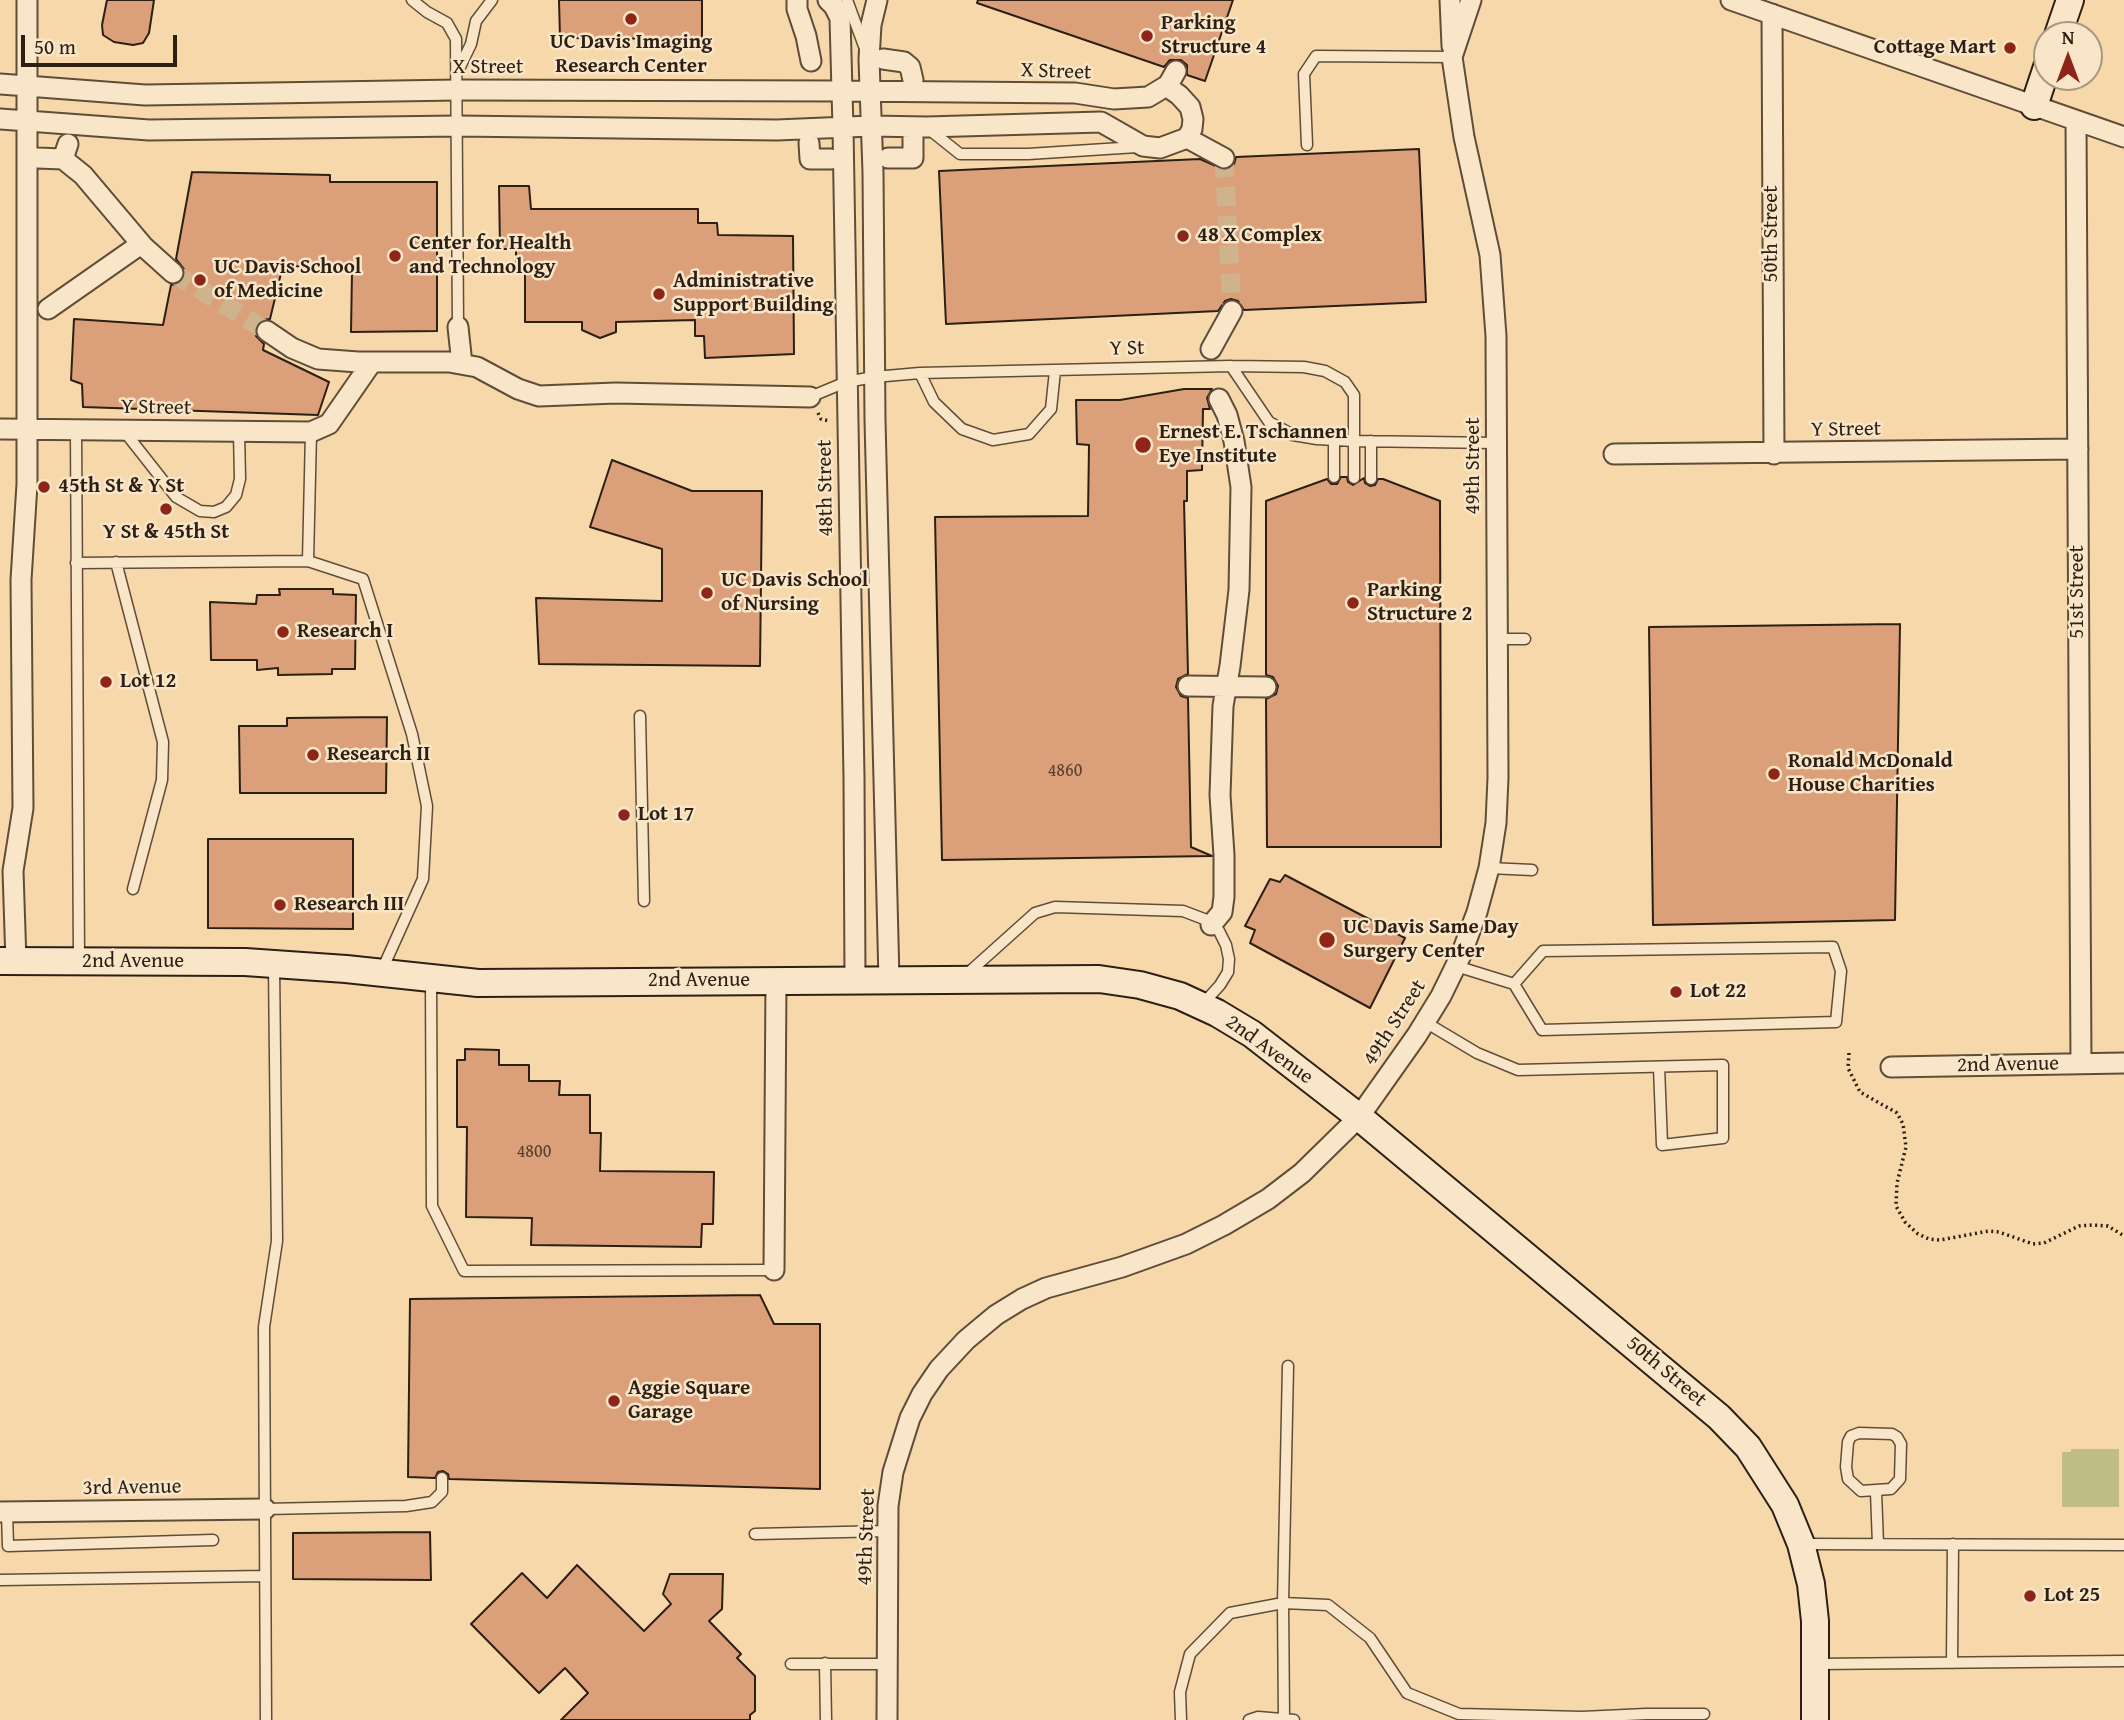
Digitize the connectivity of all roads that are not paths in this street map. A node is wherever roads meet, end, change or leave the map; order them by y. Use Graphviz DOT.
graph roads {
  1 [pos="27,0"];
  2 [pos="412,0"];
  3 [pos="492,0"];
  4 [pos="797,0"];
  5 [pos="828,0"];
  6 [pos="847,0"];
  7 [pos="877,0"];
  8 [pos="1450,0"];
  9 [pos="1471,0"];
  10 [pos="1731,0"];
  11 [pos="2070,0"];
  12 [pos="1772,14"];
  13 [pos="2063,21"];
  14 [pos="1452,57"];
  15 [pos="876,59"];
  16 [pos="816,64"];
  17 [pos="913,80"];
  18 [pos="457,81"];
  19 [pos="0,85"];
  20 [pos="27,88"];
  21 [pos="842,91"];
  22 [pos="870,91"];
  23 [pos="2039,91"];
  24 [pos="2034,106"];
  25 [pos="0,119"];
  26 [pos="2076,121"];
  27 [pos="27,122"];
  28 [pos="457,125"];
  29 [pos="872,126"];
  30 [pos="843,128"];
  31 [pos="920,132"];
  32 [pos="2124,137"];
  33 [pos="1187,138"];
  34 [pos="1307,145"];
  35 [pos="1143,146"];
  36 [pos="806,157"];
  37 [pos="38,158"];
  38 [pos="888,158"];
  39 [pos="1224,158"];
  40 [pos="831,159"];
  41 [pos="141,244"];
  42 [pos="173,273"];
  43 [pos="48,309"];
  44 [pos="1232,311"];
  45 [pos="458,327"];
  46 [pos="267,331"];
  47 [pos="1212,349"];
  48 [pos="372,362"];
  49 [pos="462,364"];
  50 [pos="1231,366"];
  51 [pos="1055,371"];
  52 [pos="920,373"];
  53 [pos="874,377"];
  54 [pos="846,382"];
  55 [pos="1215,391"];
  56 [pos="810,397"];
  57 [pos="0,429"];
  58 [pos="27,429"];
  59 [pos="76,430"];
  60 [pos="123,430"];
  61 [pos="239,432"];
  62 [pos="311,432"];
  63 [pos="1334,440"];
  64 [pos="1354,441"];
  65 [pos="1371,441"];
  66 [pos="1497,443"];
  67 [pos="2078,449"];
  68 [pos="1614,454"];
  69 [pos="1774,454"];
  70 [pos="1334,477"];
  71 [pos="1354,478"];
  72 [pos="1371,479"];
  73 [pos="308,561"];
  74 [pos="116,562"];
  75 [pos="76,563"];
  76 [pos="1497,639"];
  77 [pos="1525,639"];
  78 [pos="1188,686"];
  79 [pos="1266,687"];
  80 [pos="1226,688"];
  81 [pos="640,716"];
  82 [pos="1489,868"];
  83 [pos="1532,870"];
  84 [pos="133,889"];
  85 [pos="644,901"];
  86 [pos="1212,925"];
  87 [pos="8,961"];
  88 [pos="79,962"];
  89 [pos="274,964"];
  90 [pos="1456,966"];
  91 [pos="380,973"];
  92 [pos="431,979"];
  93 [pos="855,980"];
  94 [pos="889,980"];
  95 [pos="960,980"];
  96 [pos="776,981"];
  97 [pos="1514,984"];
  98 [pos="1202,1006"];
  99 [pos="1425,1022"];
  100 [pos="2081,1063"];
  101 [pos="2124,1063"];
  102 [pos="1659,1067"];
  103 [pos="1891,1067"];
  104 [pos="1359,1116"];
  105 [pos="774,1270"];
  106 [pos="1288,1366"];
  107 [pos="442,1478"];
  108 [pos="1876,1492"];
  109 [pos="265,1509"];
  110 [pos="3,1512"];
  111 [pos="888,1531"];
  112 [pos="755,1534"];
  113 [pos="213,1540"];
  114 [pos="1801,1544"];
  115 [pos="1878,1544"];
  116 [pos="1953,1544"];
  117 [pos="2124,1545"];
  118 [pos="4,1547"];
  119 [pos="265,1576"];
  120 [pos="0,1580"];
  121 [pos="1283,1603"];
  122 [pos="2124,1661"];
  123 [pos="1952,1662"];
  124 [pos="825,1663"];
  125 [pos="791,1664"];
  126 [pos="887,1664"];
  127 [pos="1815,1664"];
  128 [pos="1704,1714"];
  129 [pos="1284,1719"];
  130 [pos="266,1720"];
  131 [pos="826,1720"];
  132 [pos="887,1720"];
  133 [pos="1181,1720"];
  134 [pos="1249,1720"];
  135 [pos="1294,1720"];
  136 [pos="1815,1720"];
  1 -- 20 [label="street"];
  2 -- 18 [label="lane"];
  3 -- 18 [label="lane"];
  4 -- 16 [label="street"];
  5 -- 21 [label="street, 48th Street"];
  6 -- 15 [label="lane"];
  7 -- 15 [label="street"];
  8 -- 14 [label="street, 49th Street"];
  9 -- 14 [label="street, 49th Street"];
  10 -- 12 [label="street"];
  11 -- 13 [label="street"];
  12 -- 24 [label="street"];
  12 -- 69 [label="street, 50th Street"];
  14 -- 34 [label="lane"];
  14 -- 66 [label="street, 49th Street"];
  15 -- 17 [label="street"];
  15 -- 22 [label="street"];
  18 -- 20 [label="street, X Street"];
  18 -- 21 [label="street, X Street"];
  18 -- 28 [label="lane"];
  19 -- 20 [label="street, X Street"];
  20 -- 27 [label="street"];
  21 -- 22 [label="street, X Street"];
  21 -- 30 [label="street, 48th Street"];
  22 -- 29 [label="street"];
  22 -- 33 [label="street, X Street"];
  23 -- 24 [label="street"];
  24 -- 26 [label="street"];
  25 -- 27 [label="street"];
  26 -- 32 [label="street"];
  26 -- 67 [label="street, 51st Street"];
  27 -- 28 [label="street"];
  27 -- 58 [label="street"];
  28 -- 30 [label="street"];
  28 -- 45 [label="lane"];
  29 -- 30 [label="street"];
  29 -- 31 [label="street"];
  29 -- 53 [label="street"];
  30 -- 54 [label="street, 48th Street"];
  31 -- 35 [label="lane"];
  31 -- 35 [label="street"];
  31 -- 38 [label="street"];
  33 -- 35 [label="street"];
  33 -- 39 [label="street"];
  36 -- 40 [label="street"];
  37 -- 41 [label="street"];
  41 -- 42 [label="street"];
  41 -- 43 [label="street"];
  44 -- 47 [label="street"];
  45 -- 49 [label="street"];
  46 -- 48 [label="street"];
  48 -- 49 [label="street"];
  48 -- 62 [label="street"];
  49 -- 56 [label="street"];
  50 -- 51 [label="lane, Y St"];
  50 -- 63 [label="lane"];
  50 -- 64 [label="lane, Y St"];
  51 -- 52 [label="lane, Y St"];
  51 -- 52 [label="lane"];
  52 -- 53 [label="lane, Y St"];
  53 -- 54 [label="lane, Y St"];
  53 -- 94 [label="street"];
  54 -- 56 [label="lane, Y St"];
  54 -- 93 [label="street, 48th Street"];
  55 -- 80 [label="street"];
  57 -- 58 [label="street, Y Street"];
  58 -- 59 [label="street, Y Street"];
  58 -- 87 [label="street"];
  59 -- 60 [label="street, Y Street"];
  59 -- 75 [label="lane"];
  60 -- 61 [label="street, Y Street"];
  60 -- 61 [label="lane"];
  61 -- 62 [label="street, Y Street"];
  62 -- 73 [label="lane"];
  63 -- 64 [label="lane"];
  63 -- 70 [label="lane"];
  64 -- 65 [label="lane"];
  64 -- 71 [label="lane, Y St"];
  65 -- 66 [label="lane"];
  65 -- 72 [label="lane"];
  66 -- 76 [label="street, 49th Street"];
  67 -- 69 [label="street, Y Street"];
  67 -- 100 [label="street, 51st Street"];
  68 -- 69 [label="street, Y Street"];
  73 -- 74 [label="lane"];
  73 -- 91 [label="lane"];
  74 -- 75 [label="lane"];
  74 -- 84 [label="lane"];
  75 -- 88 [label="lane"];
  76 -- 77 [label="lane"];
  76 -- 82 [label="street, 49th Street"];
  78 -- 80 [label="street"];
  79 -- 80 [label="street"];
  80 -- 86 [label="street"];
  81 -- 85 [label="lane"];
  82 -- 83 [label="lane"];
  82 -- 90 [label="street, 49th Street"];
  86 -- 95 [label="lane"];
  86 -- 98 [label="lane"];
  87 -- 88 [label="street, 2nd Avenue"];
  88 -- 89 [label="street, 2nd Avenue"];
  89 -- 91 [label="street, 2nd Avenue"];
  89 -- 109 [label="lane"];
  90 -- 97 [label="lane"];
  90 -- 99 [label="street, 49th Street"];
  91 -- 92 [label="street, 2nd Avenue"];
  92 -- 96 [label="street, 2nd Avenue"];
  92 -- 105 [label="lane"];
  93 -- 94 [label="street, 2nd Avenue"];
  93 -- 96 [label="street, 2nd Avenue"];
  94 -- 95 [label="street, 2nd Avenue"];
  95 -- 98 [label="street, 2nd Avenue"];
  96 -- 105 [label="street"];
  97 -- 97 [label="lane"];
  98 -- 104 [label="street, 2nd Avenue"];
  99 -- 102 [label="lane"];
  99 -- 104 [label="street, 49th Street"];
  100 -- 101 [label="street, 2nd Avenue"];
  100 -- 103 [label="street, 2nd Avenue"];
  102 -- 102 [label="lane"];
  104 -- 111 [label="street, 49th Street"];
  104 -- 114 [label="street, 50th Street"];
  106 -- 121 [label="lane"];
  107 -- 109 [label="lane"];
  108 -- 108 [label="lane"];
  108 -- 115 [label="lane"];
  109 -- 110 [label="street, 3rd Avenue"];
  109 -- 119 [label="lane"];
  110 -- 118 [label="lane"];
  111 -- 112 [label="lane"];
  111 -- 126 [label="street, 49th Street"];
  113 -- 118 [label="lane"];
  114 -- 115 [label="lane"];
  114 -- 127 [label="street, 50th Street"];
  115 -- 116 [label="lane"];
  116 -- 117 [label="lane"];
  116 -- 123 [label="lane"];
  119 -- 120 [label="lane"];
  119 -- 130 [label="lane"];
  121 -- 128 [label="lane"];
  121 -- 129 [label="lane"];
  121 -- 133 [label="lane"];
  122 -- 123 [label="lane"];
  123 -- 127 [label="lane"];
  124 -- 125 [label="lane"];
  124 -- 126 [label="lane"];
  124 -- 131 [label="lane"];
  126 -- 132 [label="street, 49th Street"];
  127 -- 136 [label="street, 50th Street"];
  129 -- 134 [label="lane"];
  129 -- 135 [label="lane"];
}
